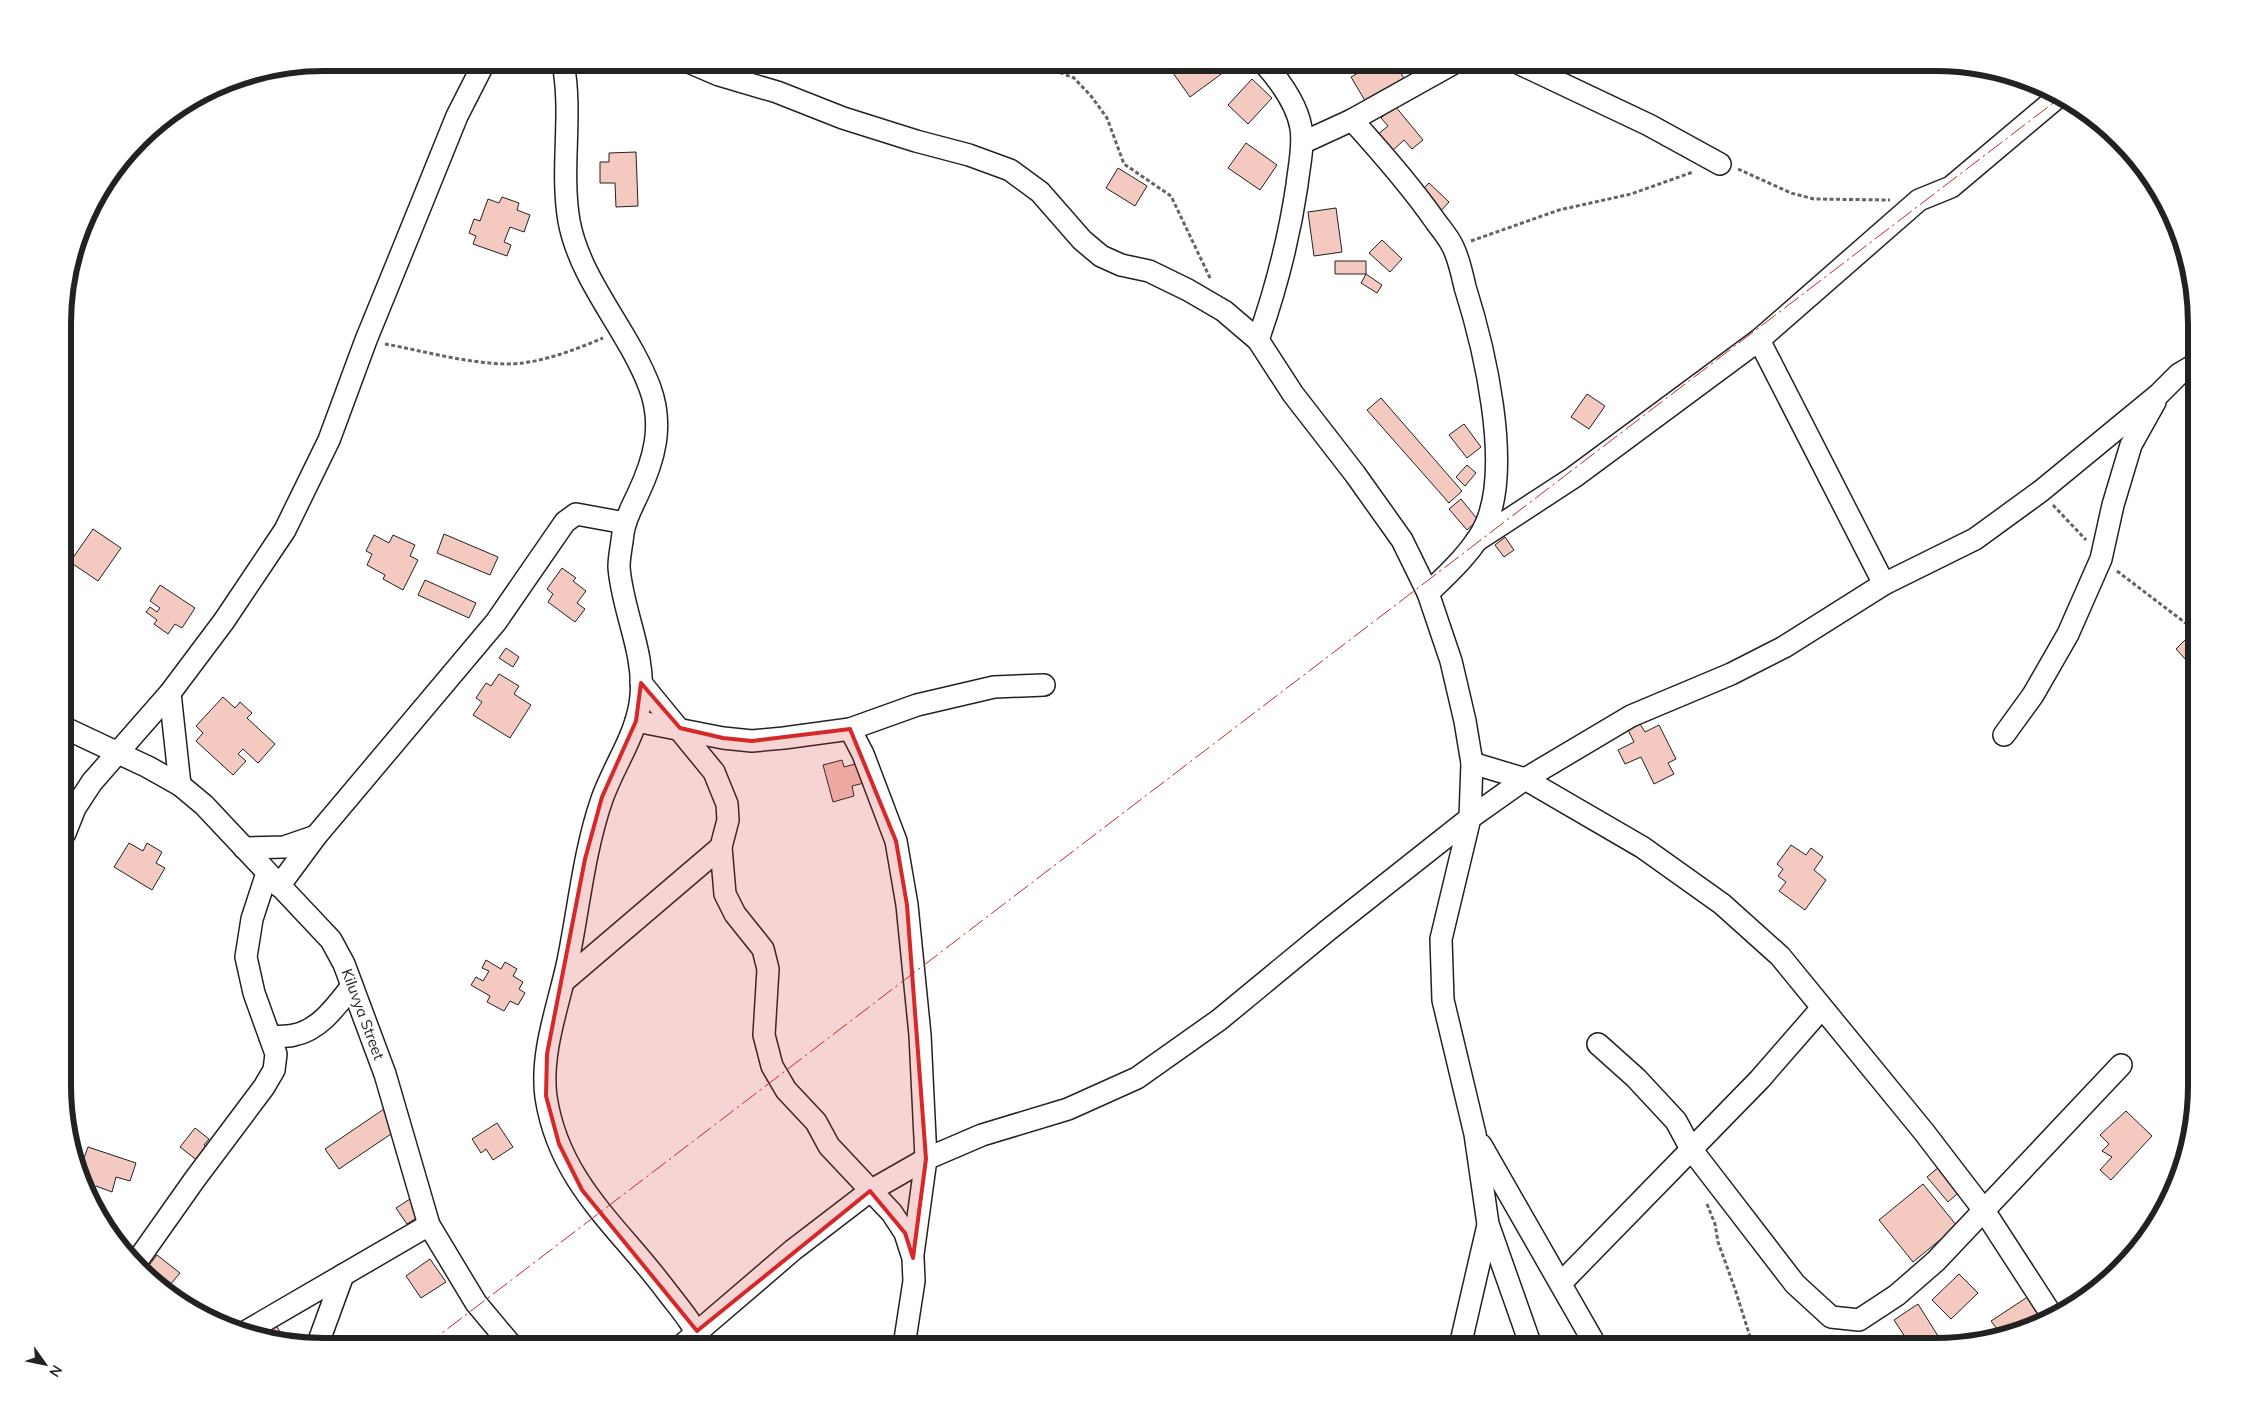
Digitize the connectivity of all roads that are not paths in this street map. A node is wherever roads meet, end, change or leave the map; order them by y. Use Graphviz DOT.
graph roads {
  1 [pos="480,71"];
  2 [pos="564,71"];
  3 [pos="710,71"];
  4 [pos="1272,71"];
  5 [pos="1438,71"];
  6 [pos="1537,71"];
  7 [pos="2053,101"];
  8 [pos="1352,120"];
  9 [pos="1302,143"];
  10 [pos="1720,164"];
  11 [pos="1258,340"];
  12 [pos="1759,340"];
  13 [pos="2188,369"];
  14 [pos="2159,394"];
  15 [pos="625,523"];
  16 [pos="1476,542"];
  17 [pos="1884,584"];
  18 [pos="1428,593"];
  19 [pos="641,683"];
  20 [pos="1044,685"];
  21 [pos="170,693"];
  22 [pos="636,721"];
  23 [pos="680,728"];
  24 [pos="850,729"];
  25 [pos="71,731"];
  26 [pos="2004,736"];
  27 [pos="117,752"];
  28 [pos="1472,763"];
  29 [pos="1525,779"];
  30 [pos="180,785"];
  31 [pos="1470,818"];
  32 [pos="71,819"];
  33 [pos="316,836"];
  34 [pos="721,847"];
  35 [pos="244,848"];
  36 [pos="273,879"];
  37 [pos="564,981"];
  38 [pos="352,986"];
  39 [pos="1822,1010"];
  40 [pos="270,1037"];
  41 [pos="1598,1044"];
  42 [pos="2121,1065"];
  43 [pos="1475,1134"];
  44 [pos="1691,1149"];
  45 [pos="926,1159"];
  46 [pos="870,1192"];
  47 [pos="1983,1209"];
  48 [pos="1488,1224"];
  49 [pos="429,1225"];
  50 [pos="140,1258"];
  51 [pos="913,1258"];
  52 [pos="343,1275"];
  53 [pos="1560,1283"];
  54 [pos="2049,1310"];
  55 [pos="253,1327"];
  56 [pos="320,1338"];
  57 [pos="505,1338"];
  58 [pos="698,1338"];
  59 [pos="700,1338"];
  60 [pos="905,1338"];
  61 [pos="1462,1338"];
  62 [pos="1528,1338"];
  63 [pos="1591,1338"];
  1 -- 21 [label="street"];
  2 -- 15 [label="street"];
  3 -- 11 [label="street"];
  4 -- 9 [label="street"];
  5 -- 8 [label="street"];
  6 -- 10 [label="street"];
  7 -- 12 [label="street"];
  8 -- 9 [label="street"];
  8 -- 16 [label="street"];
  9 -- 11 [label="street"];
  11 -- 18 [label="street"];
  12 -- 16 [label="street"];
  12 -- 17 [label="street"];
  13 -- 14 [label="street"];
  14 -- 17 [label="street"];
  14 -- 26 [label="street"];
  15 -- 19 [label="street"];
  15 -- 33 [label="street"];
  16 -- 18 [label="street"];
  17 -- 29 [label="street"];
  18 -- 28 [label="street"];
  19 -- 22 [label="street"];
  19 -- 23 [label="street"];
  20 -- 24 [label="street"];
  21 -- 27 [label="street"];
  21 -- 30 [label="street"];
  22 -- 23 [label="street"];
  22 -- 37 [label="street"];
  23 -- 24 [label="street"];
  23 -- 34 [label="street"];
  24 -- 45 [label="street"];
  25 -- 27 [label="street, Kiluvya Street"];
  27 -- 30 [label="street, Kiluvya Street"];
  27 -- 32 [label="street"];
  28 -- 29 [label="street"];
  28 -- 31 [label="street"];
  29 -- 31 [label="street"];
  29 -- 39 [label="street"];
  30 -- 35 [label="street, Kiluvya Street"];
  31 -- 43 [label="street"];
  31 -- 45 [label="street"];
  33 -- 35 [label="street"];
  33 -- 36 [label="street"];
  34 -- 37 [label="street"];
  34 -- 46 [label="street"];
  35 -- 36 [label="street, Kiluvya Street"];
  36 -- 38 [label="street, Kiluvya Street"];
  36 -- 40 [label="street"];
  37 -- 58 [label="street"];
  38 -- 40 [label="street"];
  38 -- 49 [label="street, Kiluvya Street"];
  39 -- 44 [label="street"];
  39 -- 47 [label="street"];
  40 -- 50 [label="street"];
  41 -- 44 [label="street"];
  42 -- 47 [label="street"];
  43 -- 48 [label="street"];
  43 -- 53 [label="street"];
  44 -- 47 [label="street"];
  44 -- 53 [label="street"];
  45 -- 46 [label="street"];
  45 -- 51 [label="street"];
  46 -- 51 [label="street"];
  46 -- 59 [label="street"];
  47 -- 54 [label="street"];
  48 -- 61 [label="street"];
  48 -- 62 [label="street"];
  49 -- 52 [label="street"];
  49 -- 57 [label="street, Kiluvya Street"];
  51 -- 60 [label="street"];
  52 -- 55 [label="street"];
  52 -- 56 [label="street"];
  53 -- 63 [label="street"];
}
